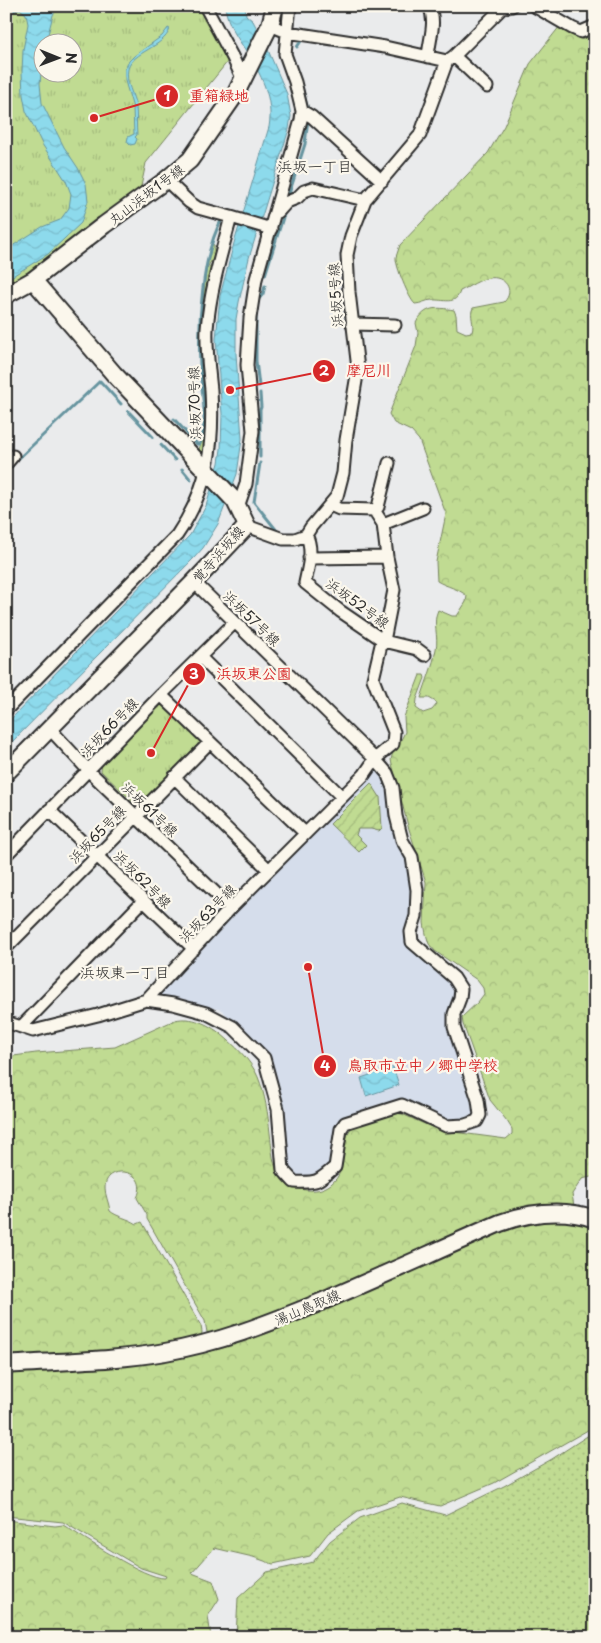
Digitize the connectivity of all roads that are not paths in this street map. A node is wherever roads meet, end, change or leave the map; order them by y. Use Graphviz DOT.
graph roads {
  1 [pos="205,6"];
  2 [pos="275,6"];
  3 [pos="290,6"];
  4 [pos="429,6"];
  5 [pos="509,6"];
  6 [pos="534,6"];
  7 [pos="595,26"];
  8 [pos="267,31"];
  9 [pos="287,32"];
  10 [pos="428,57"];
  11 [pos="451,59"];
  12 [pos="243,80"];
  13 [pos="487,87"];
  14 [pos="302,111"];
  15 [pos="166,180"];
  16 [pos="382,181"];
  17 [pos="365,200"];
  18 [pos="234,218"];
  19 [pos="269,224"];
  20 [pos="33,280"];
  21 [pos="6,294"];
  22 [pos="352,324"];
  23 [pos="395,326"];
  24 [pos="389,463"];
  25 [pos="208,474"];
  26 [pos="237,504"];
  27 [pos="330,504"];
  28 [pos="423,508"];
  29 [pos="374,510"];
  30 [pos="383,524"];
  31 [pos="247,526"];
  32 [pos="306,535"];
  33 [pos="387,556"];
  34 [pos="309,558"];
  35 [pos="194,582"];
  36 [pos="234,623"];
  37 [pos="384,641"];
  38 [pos="425,655"];
  39 [pos="200,657"];
  40 [pos="161,695"];
  41 [pos="6,710"];
  42 [pos="50,729"];
  43 [pos="210,742"];
  44 [pos="375,759"];
  45 [pos="88,770"];
  46 [pos="6,773"];
  47 [pos="174,777"];
  48 [pos="342,797"];
  49 [pos="49,810"];
  50 [pos="135,816"];
  51 [pos="304,834"];
  52 [pos="6,855"];
  53 [pos="98,855"];
  54 [pos="269,870"];
  55 [pos="143,901"];
  56 [pos="232,908"];
  57 [pos="6,948"];
  58 [pos="194,949"];
  59 [pos="146,1000"];
  60 [pos="6,1020"];
  61 [pos="21,1027"];
  62 [pos="595,1219"];
  63 [pos="6,1364"];
  1 -- 12 [label="street"];
  2 -- 8 [label="street, 丸山浜坂1号線"];
  3 -- 9 [label="street"];
  4 -- 10 [label="street"];
  5 -- 11 [label="street, 浜坂5号線"];
  6 -- 7 [label="street"];
  8 -- 9 [label="street"];
  8 -- 12 [label="street, 丸山浜坂1号線"];
  9 -- 10 [label="street"];
  9 -- 14 [label="street"];
  10 -- 11 [label="street"];
  11 -- 13 [label="street"];
  11 -- 16 [label="street, 浜坂5号線"];
  12 -- 15 [label="street, 丸山浜坂1号線"];
  14 -- 16 [label="street"];
  14 -- 19 [label="street"];
  15 -- 18 [label="street"];
  15 -- 20 [label="street, 丸山浜坂1号線"];
  16 -- 17 [label="street, 浜坂5号線"];
  17 -- 19 [label="street"];
  17 -- 22 [label="street, 浜坂5号線"];
  18 -- 19 [label="street"];
  18 -- 25 [label="street, 浜坂70号線"];
  19 -- 26 [label="street"];
  20 -- 21 [label="street, 丸山浜坂1号線"];
  20 -- 25 [label="street, 覚寺浜坂線"];
  22 -- 23 [label="street"];
  22 -- 27 [label="street, 浜坂5号線"];
  24 -- 29 [label="street"];
  25 -- 26 [label="street, 覚寺浜坂線"];
  25 -- 41 [label="street, 浜坂70号線"];
  26 -- 31 [label="street, 覚寺浜坂線"];
  27 -- 29 [label="street"];
  27 -- 32 [label="street, 浜坂5号線"];
  28 -- 30 [label="street"];
  29 -- 30 [label="street, 浜坂52号線"];
  30 -- 33 [label="street, 浜坂52号線"];
  31 -- 32 [label="street"];
  31 -- 35 [label="street, 覚寺浜坂線"];
  32 -- 34 [label="street, 浜坂52号線"];
  33 -- 34 [label="street"];
  33 -- 37 [label="street, 浜坂52号線"];
  34 -- 37 [label="street, 浜坂52号線"];
  35 -- 36 [label="street, 浜坂57号線"];
  35 -- 42 [label="street, 覚寺浜坂線"];
  36 -- 39 [label="street, 浜坂66号線"];
  36 -- 44 [label="street, 浜坂57号線"];
  37 -- 38 [label="street"];
  37 -- 44 [label="street, 浜坂63号線"];
  39 -- 40 [label="street, 浜坂66号線"];
  39 -- 48 [label="street"];
  40 -- 43 [label="street"];
  40 -- 45 [label="street, 浜坂66号線"];
  42 -- 45 [label="street, 浜坂61号線"];
  42 -- 46 [label="street, 覚寺浜坂線"];
  43 -- 47 [label="street, 浜坂65号線"];
  43 -- 51 [label="street"];
  44 -- 48 [label="street, 浜坂63号線"];
  44 -- 59 [label="street, 浜坂57号線"];
  45 -- 49 [label="street, 浜坂66号線"];
  45 -- 50 [label="street, 浜坂61号線"];
  47 -- 50 [label="street, 浜坂65号線"];
  47 -- 54 [label="street"];
  48 -- 51 [label="street, 浜坂63号線"];
  49 -- 52 [label="street, 浜坂66号線"];
  49 -- 53 [label="street, 浜坂62号線"];
  50 -- 53 [label="street, 浜坂65号線"];
  50 -- 56 [label="street, 浜坂61号線"];
  51 -- 54 [label="street, 浜坂63号線"];
  53 -- 55 [label="street, 浜坂62号線"];
  53 -- 57 [label="street, 浜坂65号線"];
  54 -- 56 [label="street, 浜坂63号線"];
  55 -- 58 [label="street, 浜坂62号線"];
  55 -- 61 [label="street"];
  56 -- 58 [label="street, 浜坂63号線"];
  58 -- 59 [label="street, 浜坂63号線"];
  59 -- 61 [label="street, 浜坂63号線"];
  60 -- 61 [label="street, 浜坂63号線"];
  62 -- 63 [label="street, 湯山鳥取線"];
}
